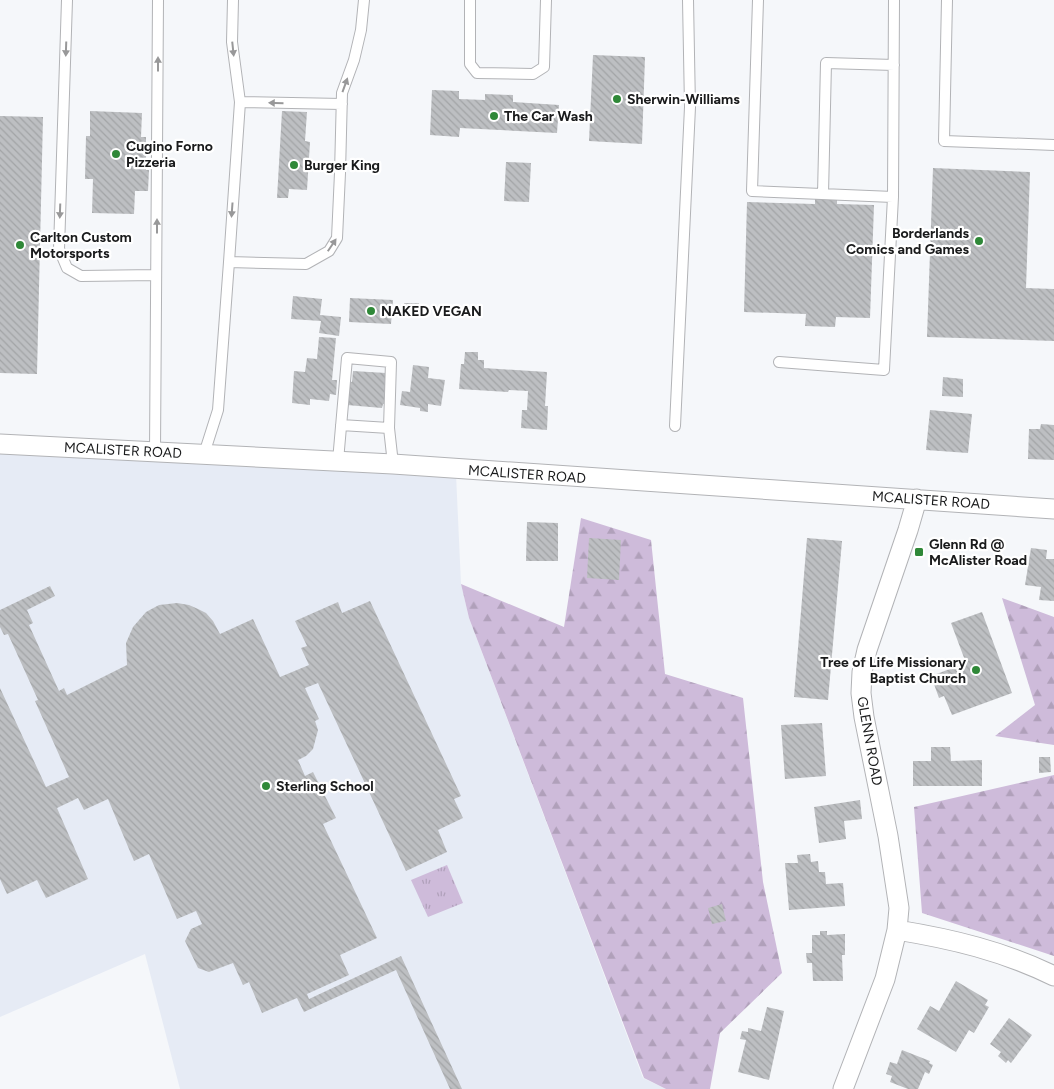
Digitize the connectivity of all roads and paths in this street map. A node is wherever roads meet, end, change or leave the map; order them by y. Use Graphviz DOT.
graph roads {
  1 [pos="67,0"];
  2 [pos="158,0"];
  3 [pos="233,0"];
  4 [pos="364,0"];
  5 [pos="470,0"];
  6 [pos="546,0"];
  7 [pos="688,0"];
  8 [pos="758,0"];
  9 [pos="894,0"];
  10 [pos="947,0"];
  11 [pos="894,65"];
  12 [pos="240,102"];
  13 [pos="342,104"];
  14 [pos="1054,145"];
  15 [pos="823,194"];
  16 [pos="893,197"];
  17 [pos="229,262"];
  18 [pos="156,275"];
  19 [pos="780,362"];
  20 [pos="341,425"];
  21 [pos="674,426"];
  22 [pos="389,428"];
  23 [pos="0,444"];
  24 [pos="155,452"];
  25 [pos="204,454"];
  26 [pos="338,461"];
  27 [pos="393,464"];
  28 [pos="917,499"];
  29 [pos="1054,509"];
  30 [pos="897,930"];
  31 [pos="1054,976"];
  32 [pos="842,1089"];
  1 -- 18 [label="lane, one-way"];
  18 -- 2 [label="lane, one-way"];
  3 -- 12 [label="lane, one-way"];
  13 -- 4 [label="lane, one-way"];
  5 -- 6 [label="lane"];
  7 -- 21 [label="lane"];
  8 -- 15 [label="lane"];
  9 -- 11 [label="lane"];
  10 -- 14 [label="lane"];
  11 -- 15 [label="lane"];
  11 -- 16 [label="lane"];
  13 -- 12 [label="lane, one-way"];
  12 -- 17 [label="lane, one-way"];
  17 -- 13 [label="lane, one-way"];
  15 -- 16 [label="lane"];
  16 -- 19 [label="lane"];
  17 -- 25 [label="lane"];
  18 -- 24 [label="lane"];
  20 -- 22 [label="lane"];
  20 -- 22 [label="lane"];
  20 -- 26 [label="lane"];
  22 -- 27 [label="lane"];
  23 -- 24 [label="street, MCALISTER ROAD"];
  24 -- 25 [label="street, MCALISTER ROAD"];
  25 -- 26 [label="street, MCALISTER ROAD"];
  26 -- 27 [label="street, MCALISTER ROAD"];
  27 -- 28 [label="street, MCALISTER ROAD"];
  28 -- 29 [label="street, MCALISTER ROAD"];
  28 -- 30 [label="street, GLENN ROAD"];
  30 -- 31 [label="street"];
  30 -- 32 [label="street, GLENN ROAD"];
}
